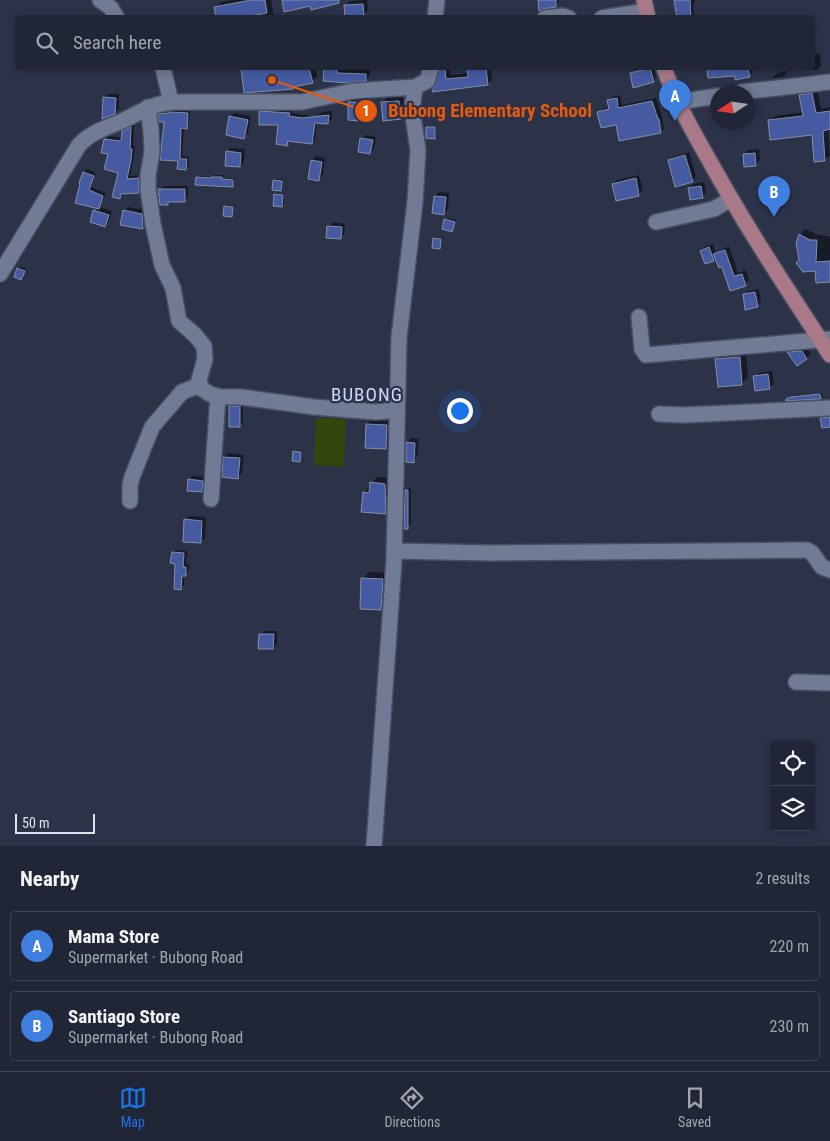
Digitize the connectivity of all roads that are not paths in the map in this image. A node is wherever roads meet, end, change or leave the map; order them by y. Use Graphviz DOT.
graph roads {
  1 [pos="437,0"];
  2 [pos="646,10"];
  3 [pos="435,15"];
  4 [pos="618,15"];
  5 [pos="164,70"];
  6 [pos="431,70"];
  7 [pos="665,70"];
  8 [pos="830,82"];
  9 [pos="414,87"];
  10 [pos="755,91"];
  11 [pos="710,97"];
  12 [pos="171,102"];
  13 [pos="678,102"];
  14 [pos="148,107"];
  15 [pos="731,200"];
  16 [pos="656,222"];
  17 [pos="0,274"];
  18 [pos="639,317"];
  19 [pos="825,339"];
  20 [pos="830,355"];
  21 [pos="200,385"];
  22 [pos="218,396"];
  23 [pos="397,403"];
  24 [pos="830,408"];
  25 [pos="659,414"];
  26 [pos="211,499"];
  27 [pos="130,501"];
  28 [pos="394,551"];
  29 [pos="830,570"];
  30 [pos="796,682"];
  31 [pos="830,683"];
  32 [pos="374,846"];
  1 -- 3 [label="street"];
  2 -- 4 [label="street"];
  5 -- 12 [label="street"];
  6 -- 9 [label="street"];
  7 -- 13 [label="main road"];
  8 -- 10 [label="street"];
  9 -- 12 [label="street"];
  9 -- 23 [label="street"];
  11 -- 13 [label="street"];
  12 -- 14 [label="street"];
  13 -- 15 [label="main road"];
  14 -- 17 [label="street"];
  14 -- 21 [label="street"];
  15 -- 16 [label="street"];
  15 -- 19 [label="main road"];
  18 -- 19 [label="street"];
  19 -- 20 [label="main road"];
  21 -- 22 [label="street"];
  21 -- 27 [label="street"];
  22 -- 23 [label="street"];
  22 -- 26 [label="street"];
  23 -- 28 [label="street"];
  24 -- 25 [label="street"];
  28 -- 29 [label="street"];
  28 -- 32 [label="street"];
  30 -- 31 [label="street"];
}
